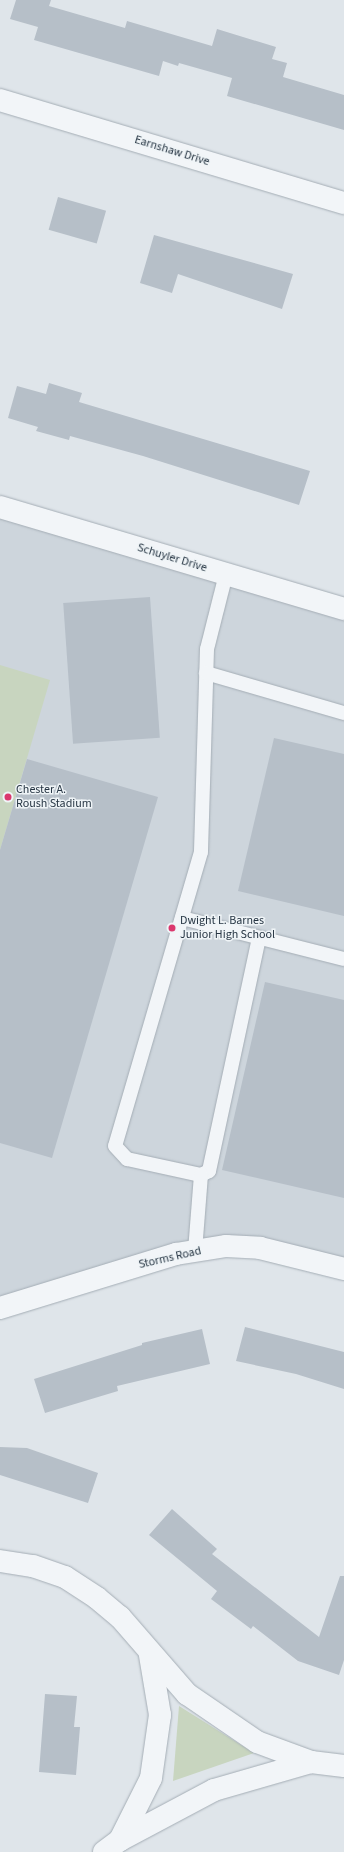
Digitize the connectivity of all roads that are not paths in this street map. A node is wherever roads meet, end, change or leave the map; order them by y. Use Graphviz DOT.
graph roads {
  1 [pos="0,100"];
  2 [pos="344,203"];
  3 [pos="0,507"];
  4 [pos="226,574"];
  5 [pos="344,609"];
  6 [pos="206,673"];
  7 [pos="344,713"];
  8 [pos="182,918"];
  9 [pos="259,938"];
  10 [pos="344,959"];
  11 [pos="201,1175"];
  12 [pos="195,1252"];
  13 [pos="344,1269"];
  14 [pos="0,1308"];
  15 [pos="0,1561"];
  16 [pos="150,1656"];
  17 [pos="310,1762"];
  18 [pos="344,1766"];
  19 [pos="112,1846"];
  1 -- 2 [label="street, Earnshaw Drive"];
  3 -- 4 [label="street, Schuyler Drive"];
  4 -- 5 [label="street, Schuyler Drive"];
  4 -- 6 [label="lane"];
  6 -- 7 [label="lane"];
  6 -- 8 [label="lane"];
  8 -- 9 [label="lane"];
  8 -- 11 [label="lane"];
  9 -- 10 [label="lane"];
  9 -- 11 [label="lane"];
  11 -- 12 [label="lane"];
  12 -- 13 [label="street, Storms Road"];
  12 -- 14 [label="street, Storms Road"];
  15 -- 16 [label="street"];
  16 -- 17 [label="street"];
  16 -- 19 [label="street"];
  17 -- 18 [label="street"];
  17 -- 19 [label="street"];
}
